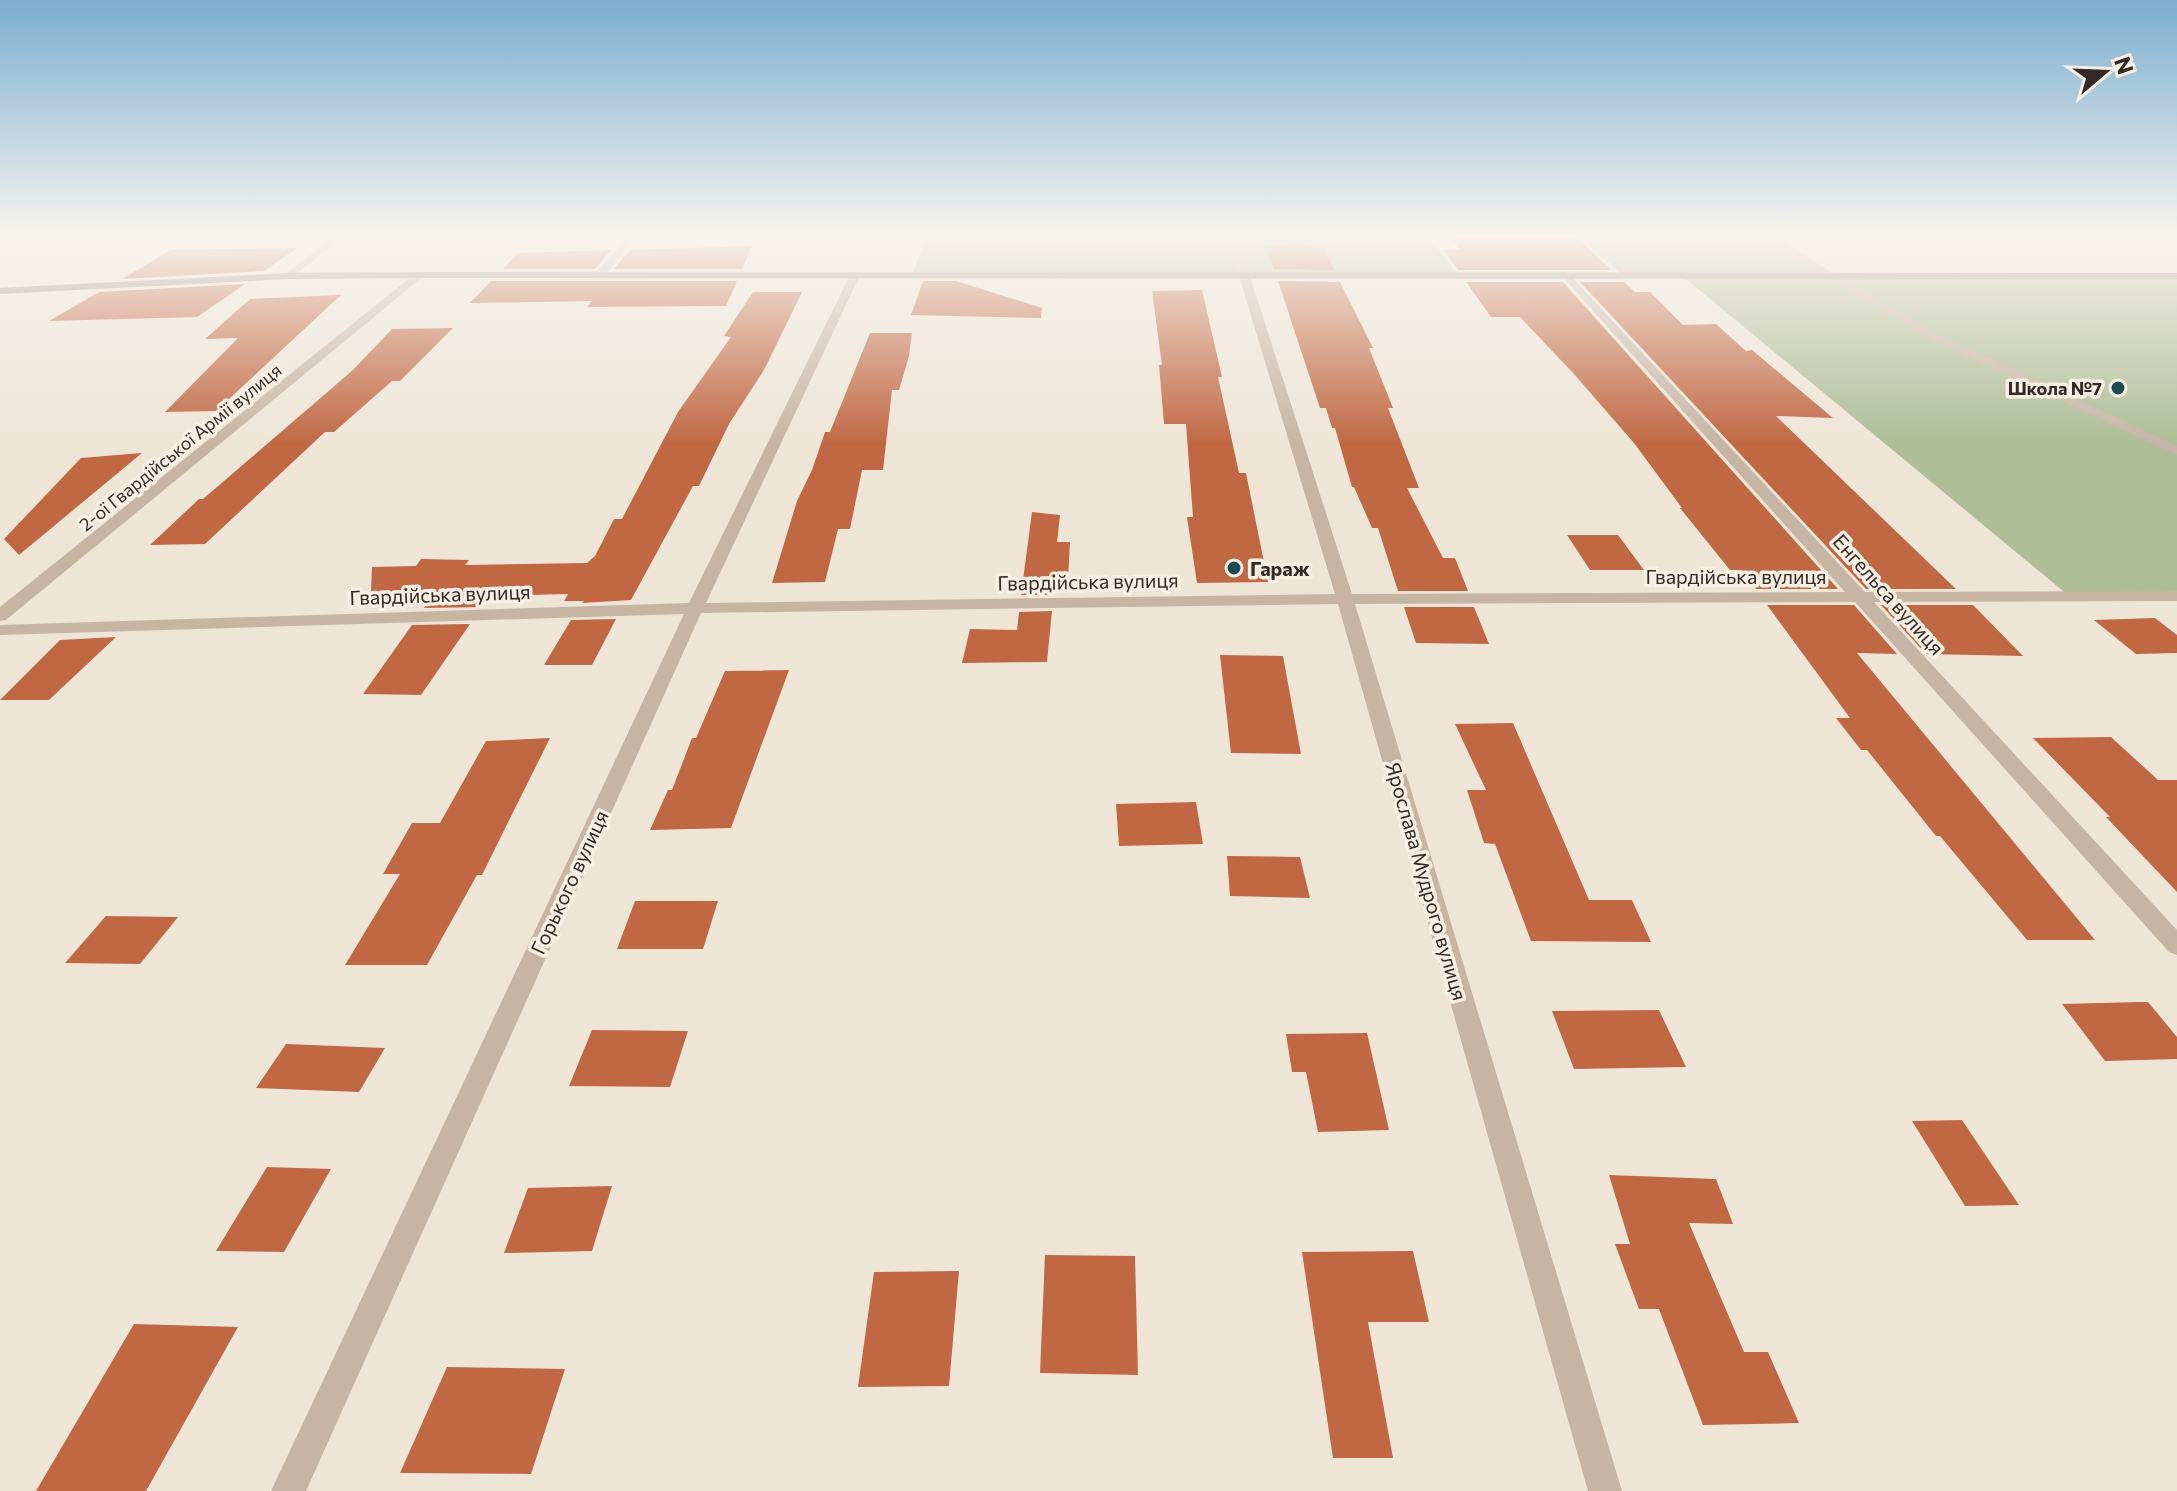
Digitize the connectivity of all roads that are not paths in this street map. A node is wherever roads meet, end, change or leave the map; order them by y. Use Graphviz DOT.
graph roads {
  1 [pos="382,306"];
  2 [pos="840,306"];
  3 [pos="1254,306"];
  4 [pos="1595,306"];
  5 [pos="1881,306"];
  6 [pos="2177,451"];
  7 [pos="2177,596"];
  8 [pos="1863,597"];
  9 [pos="1345,599"];
  10 [pos="695,608"];
  11 [pos="0,616"];
  12 [pos="0,630"];
  13 [pos="2177,946"];
  14 [pos="288,1491"];
  15 [pos="1605,1491"];
  1 -- 11 [label="street, 2-ої Гвардійської Армії вулиця"];
  2 -- 10 [label="street, Горького вулиця"];
  3 -- 9 [label="street, Ярослава Мудрого вулиця"];
  4 -- 8 [label="street, Енгельса вулиця"];
  5 -- 6 [label="lane"];
  7 -- 8 [label="street, Гвардійська вулиця"];
  8 -- 9 [label="street, Гвардійська вулиця"];
  8 -- 13 [label="street, Енгельса вулиця"];
  9 -- 10 [label="street, Гвардійська вулиця"];
  9 -- 15 [label="street, Ярослава Мудрого вулиця"];
  10 -- 12 [label="street, Гвардійська вулиця"];
  10 -- 14 [label="street, Горького вулиця"];
}
